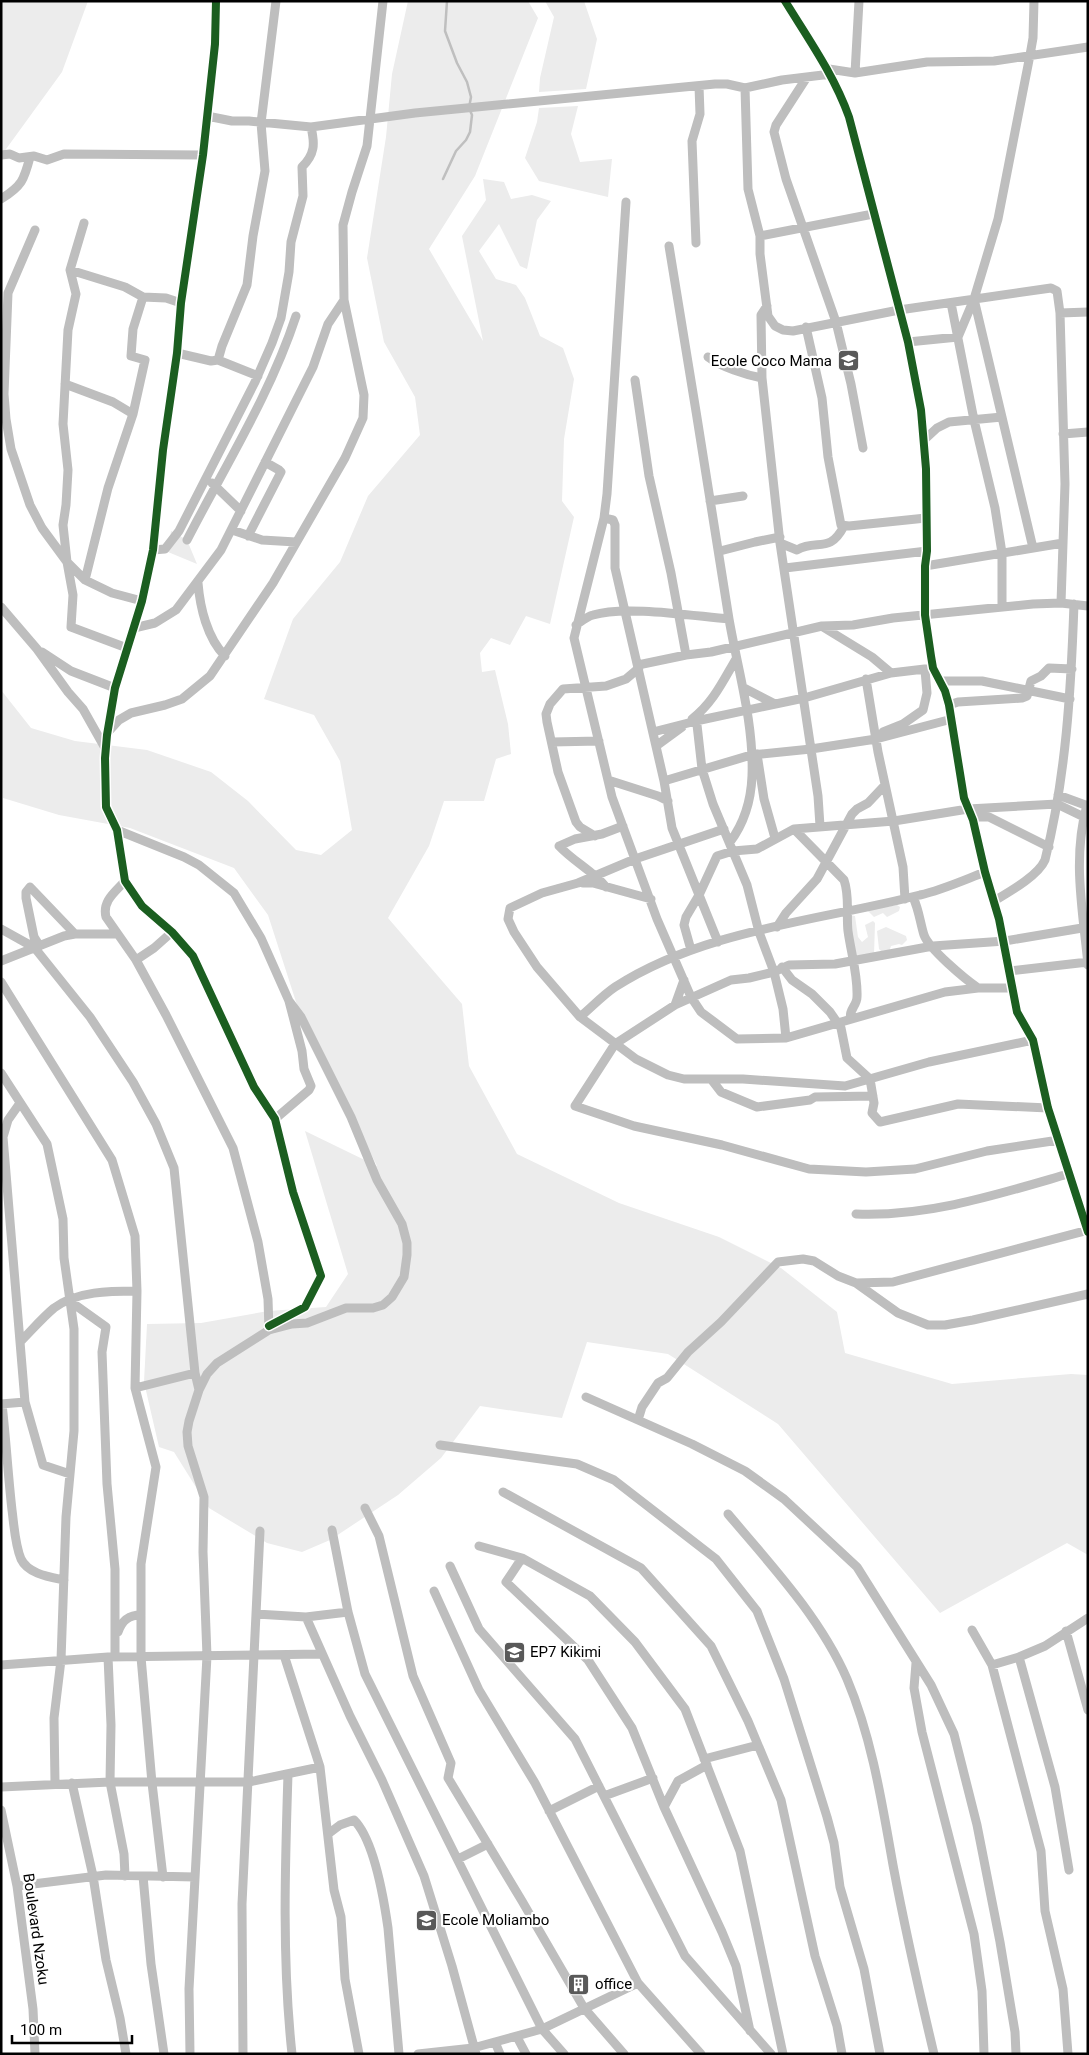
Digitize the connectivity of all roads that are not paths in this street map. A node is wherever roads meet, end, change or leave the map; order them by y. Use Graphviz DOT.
graph roads {
  1 [pos="216,1"];
  2 [pos="276,1"];
  3 [pos="383,1"];
  4 [pos="785,1"];
  5 [pos="859,1"];
  6 [pos="1034,1"];
  7 [pos="1088,48"];
  8 [pos="1030,55"];
  9 [pos="830,71"];
  10 [pos="845,72"];
  11 [pos="855,73"];
  12 [pos="807,77"];
  13 [pos="699,86"];
  14 [pos="745,88"];
  15 [pos="840,90"];
  16 [pos="207,116"];
  17 [pos="371,119"];
  18 [pos="261,122"];
  19 [pos="311,127"];
  20 [pos="203,154"];
  21 [pos="1,156"];
  22 [pos="30,157"];
  23 [pos="1,199"];
  24 [pos="626,202"];
  25 [pos="874,214"];
  26 [pos="84,223"];
  27 [pos="804,227"];
  28 [pos="35,230"];
  29 [pos="760,236"];
  30 [pos="696,244"];
  31 [pos="669,246"];
  32 [pos="70,270"];
  33 [pos="143,297"];
  34 [pos="974,299"];
  35 [pos="344,300"];
  36 [pos="181,303"];
  37 [pos="951,303"];
  38 [pos="768,306"];
  39 [pos="899,310"];
  40 [pos="1088,312"];
  41 [pos="1060,313"];
  42 [pos="296,316"];
  43 [pos="836,322"];
  44 [pos="806,327"];
  45 [pos="958,337"];
  46 [pos="908,342"];
  47 [pos="177,353"];
  48 [pos="708,357"];
  49 [pos="218,360"];
  50 [pos="258,376"];
  51 [pos="762,378"];
  52 [pos="635,380"];
  53 [pos="66,384"];
  54 [pos="133,414"];
  55 [pos="1002,417"];
  56 [pos="974,420"];
  57 [pos="1088,432"];
  58 [pos="1064,434"];
  59 [pos="924,440"];
  60 [pos="863,448"];
  61 [pos="265,462"];
  62 [pos="208,477"];
  63 [pos="215,486"];
  64 [pos="743,496"];
  65 [pos="710,501"];
  66 [pos="241,511"];
  67 [pos="604,518"];
  68 [pos="926,518"];
  69 [pos="844,526"];
  70 [pos="232,530"];
  71 [pos="248,536"];
  72 [pos="187,540"];
  73 [pos="780,540"];
  74 [pos="296,542"];
  75 [pos="1063,542"];
  76 [pos="1033,548"];
  77 [pos="153,550"];
  78 [pos="720,551"];
  79 [pos="927,551"];
  80 [pos="1002,553"];
  81 [pos="67,562"];
  82 [pos="925,566"];
  83 [pos="785,568"];
  84 [pos="85,580"];
  85 [pos="198,583"];
  86 [pos="142,601"];
  87 [pos="1061,603"];
  88 [pos="1074,604"];
  89 [pos="1088,606"];
  90 [pos="1,607"];
  91 [pos="1002,607"];
  92 [pos="625,612"];
  93 [pos="678,614"];
  94 [pos="926,615"];
  95 [pos="729,619"];
  96 [pos="576,626"];
  97 [pos="822,626"];
  98 [pos="134,628"];
  99 [pos="794,631"];
  100 [pos="734,647"];
  101 [pos="127,648"];
  102 [pos="38,649"];
  103 [pos="686,655"];
  104 [pos="226,656"];
  105 [pos="736,659"];
  106 [pos="638,667"];
  107 [pos="929,669"];
  108 [pos="1072,669"];
  109 [pos="891,673"];
  110 [pos="866,679"];
  111 [pos="940,681"];
  112 [pos="116,688"];
  113 [pos="586,688"];
  114 [pos="744,688"];
  115 [pos="1028,690"];
  116 [pos="804,698"];
  117 [pos="1070,699"];
  118 [pos="775,704"];
  119 [pos="950,705"];
  120 [pos="746,711"];
  121 [pos="696,719"];
  122 [pos="952,719"];
  123 [pos="686,724"];
  124 [pos="653,732"];
  125 [pos="107,735"];
  126 [pos="878,738"];
  127 [pos="599,741"];
  128 [pos="552,742"];
  129 [pos="656,746"];
  130 [pos="106,748"];
  131 [pos="811,749"];
  132 [pos="754,755"];
  133 [pos="702,769"];
  134 [pos="608,780"];
  135 [pos="664,781"];
  136 [pos="885,785"];
  137 [pos="1058,799"];
  138 [pos="668,801"];
  139 [pos="1087,806"];
  140 [pos="968,809"];
  141 [pos="1086,819"];
  142 [pos="973,820"];
  143 [pos="894,821"];
  144 [pos="847,824"];
  145 [pos="623,826"];
  146 [pos="820,826"];
  147 [pos="724,829"];
  148 [pos="794,829"];
  149 [pos="117,830"];
  150 [pos="595,836"];
  151 [pos="775,838"];
  152 [pos="678,845"];
  153 [pos="731,846"];
  154 [pos="1049,847"];
  155 [pos="635,859"];
  156 [pos="826,860"];
  157 [pos="985,872"];
  158 [pos="596,876"];
  159 [pos="125,881"];
  160 [pos="578,883"];
  161 [pos="606,887"];
  162 [pos="700,895"];
  163 [pos="909,898"];
  164 [pos="651,899"];
  165 [pos="994,901"];
  166 [pos="848,912"];
  167 [pos="777,927"];
  168 [pos="1085,927"];
  169 [pos="1,929"];
  170 [pos="172,932"];
  171 [pos="759,932"];
  172 [pos="75,934"];
  173 [pos="118,934"];
  174 [pos="1004,941"];
  175 [pos="718,942"];
  176 [pos="36,945"];
  177 [pos="933,946"];
  178 [pos="691,950"];
  179 [pos="673,958"];
  180 [pos="853,959"];
  181 [pos="136,960"];
  182 [pos="1,961"];
  183 [pos="1088,963"];
  184 [pos="778,969"];
  185 [pos="1010,970"];
  186 [pos="684,980"];
  187 [pos="1,982"];
  188 [pos="978,988"];
  189 [pos="1013,988"];
  190 [pos="691,997"];
  191 [pos="290,1001"];
  192 [pos="675,1006"];
  193 [pos="580,1017"];
  194 [pos="851,1019"];
  195 [pos="837,1024"];
  196 [pos="786,1038"];
  197 [pos="1033,1040"];
  198 [pos="616,1044"];
  199 [pos="1,1073"];
  200 [pos="711,1079"];
  201 [pos="870,1079"];
  202 [pos="873,1096"];
  203 [pos="20,1103"];
  204 [pos="1048,1108"];
  205 [pos="276,1119"];
  206 [pos="2,1135"];
  207 [pos="1059,1140"];
  208 [pos="1068,1174"];
  209 [pos="856,1214"];
  210 [pos="1088,1231"];
  211 [pos="856,1283"];
  212 [pos="137,1290"];
  213 [pos="1088,1294"];
  214 [pos="71,1301"];
  215 [pos="269,1328"];
  216 [pos="21,1341"];
  217 [pos="195,1373"];
  218 [pos="135,1388"];
  219 [pos="199,1390"];
  220 [pos="586,1397"];
  221 [pos="25,1402"];
  222 [pos="1,1404"];
  223 [pos="638,1420"];
  224 [pos="440,1445"];
  225 [pos="70,1474"];
  226 [pos="504,1492"];
  227 [pos="365,1508"];
  228 [pos="728,1514"];
  229 [pos="332,1530"];
  230 [pos="260,1531"];
  231 [pos="480,1546"];
  232 [pos="522,1558"];
  233 [pos="450,1566"];
  234 [pos="64,1580"];
  235 [pos="434,1591"];
  236 [pos="348,1612"];
  237 [pos="256,1614"];
  238 [pos="141,1615"];
  239 [pos="306,1617"];
  240 [pos="1088,1618"];
  241 [pos="972,1630"];
  242 [pos="1066,1631"];
  243 [pos="116,1638"];
  244 [pos="321,1654"];
  245 [pos="254,1655"];
  246 [pos="284,1655"];
  247 [pos="207,1656"];
  248 [pos="112,1657"];
  249 [pos="1019,1657"];
  250 [pos="140,1658"];
  251 [pos="61,1660"];
  252 [pos="916,1663"];
  253 [pos="1,1664"];
  254 [pos="992,1665"];
  255 [pos="1088,1710"];
  256 [pos="758,1745"];
  257 [pos="706,1762"];
  258 [pos="320,1767"];
  259 [pos="288,1774"];
  260 [pos="652,1778"];
  261 [pos="110,1782"];
  262 [pos="200,1782"];
  263 [pos="249,1782"];
  264 [pos="55,1783"];
  265 [pos="72,1783"];
  266 [pos="152,1783"];
  267 [pos="599,1786"];
  268 [pos="1,1787"];
  269 [pos="604,1796"];
  270 [pos="664,1807"];
  271 [pos="1,1810"];
  272 [pos="549,1810"];
  273 [pos="328,1834"];
  274 [pos="488,1844"];
  275 [pos="458,1859"];
  276 [pos="1069,1870"];
  277 [pos="93,1876"];
  278 [pos="125,1876"];
  279 [pos="143,1876"];
  280 [pos="163,1877"];
  281 [pos="195,1877"];
  282 [pos="17,1886"];
  283 [pos="638,1983"];
  284 [pos="584,2008"];
  285 [pos="542,2029"];
  286 [pos="751,2033"];
  287 [pos="517,2037"];
  288 [pos="495,2042"];
  289 [pos="475,2051"];
  290 [pos="456,2052"];
  291 [pos="35,2054"];
  292 [pos="126,2054"];
  293 [pos="164,2054"];
  294 [pos="190,2054"];
  295 [pos="243,2054"];
  296 [pos="292,2054"];
  297 [pos="359,2054"];
  298 [pos="399,2054"];
  299 [pos="418,2054"];
  300 [pos="500,2054"];
  301 [pos="526,2054"];
  302 [pos="564,2054"];
  303 [pos="624,2054"];
  304 [pos="700,2054"];
  305 [pos="771,2054"];
  306 [pos="783,2054"];
  307 [pos="842,2054"];
  308 [pos="880,2054"];
  309 [pos="934,2054"];
  310 [pos="984,2054"];
  311 [pos="1016,2054"];
  312 [pos="1068,2054"];
  1 -- 16 [label="street"];
  2 -- 18 [label="street"];
  3 -- 17 [label="street"];
  4 -- 9 [label="street"];
  5 -- 11 [label="street"];
  6 -- 8 [label="street"];
  7 -- 8 [label="street"];
  8 -- 11 [label="street"];
  8 -- 34 [label="street"];
  9 -- 10 [label="street"];
  9 -- 12 [label="street"];
  9 -- 15 [label="street"];
  10 -- 11 [label="street"];
  10 -- 15 [label="street"];
  12 -- 14 [label="street"];
  12 -- 27 [label="street"];
  13 -- 14 [label="street"];
  13 -- 17 [label="street"];
  13 -- 30 [label="street"];
  14 -- 29 [label="street"];
  15 -- 25 [label="street"];
  16 -- 18 [label="street"];
  16 -- 20 [label="street"];
  17 -- 19 [label="street"];
  17 -- 35 [label="street"];
  18 -- 19 [label="street"];
  18 -- 49 [label="street"];
  19 -- 50 [label="street"];
  20 -- 22 [label="street"];
  20 -- 36 [label="street"];
  21 -- 22 [label="street"];
  22 -- 23 [label="street"];
  24 -- 67 [label="street"];
  25 -- 27 [label="street"];
  25 -- 39 [label="street"];
  26 -- 32 [label="street"];
  27 -- 29 [label="street"];
  27 -- 43 [label="street"];
  28 -- 81 [label="street"];
  29 -- 38 [label="street"];
  31 -- 65 [label="street"];
  32 -- 33 [label="street"];
  32 -- 53 [label="street"];
  33 -- 36 [label="street"];
  33 -- 54 [label="street"];
  34 -- 37 [label="street"];
  34 -- 41 [label="street"];
  34 -- 45 [label="street"];
  34 -- 55 [label="street"];
  35 -- 61 [label="street"];
  35 -- 74 [label="street"];
  36 -- 47 [label="street"];
  37 -- 39 [label="street"];
  37 -- 45 [label="street"];
  38 -- 44 [label="street"];
  38 -- 51 [label="street"];
  39 -- 43 [label="street"];
  39 -- 46 [label="street"];
  40 -- 41 [label="street"];
  41 -- 58 [label="street"];
  42 -- 63 [label="street"];
  43 -- 44 [label="street"];
  43 -- 60 [label="street"];
  44 -- 69 [label="street"];
  45 -- 46 [label="street"];
  45 -- 56 [label="street"];
  46 -- 59 [label="street"];
  47 -- 49 [label="street"];
  47 -- 77 [label="street"];
  48 -- 51 [label="street"];
  49 -- 50 [label="street"];
  50 -- 62 [label="street"];
  51 -- 73 [label="street"];
  52 -- 93 [label="street"];
  53 -- 54 [label="street"];
  53 -- 81 [label="street"];
  54 -- 84 [label="street"];
  55 -- 56 [label="street"];
  55 -- 76 [label="street"];
  56 -- 59 [label="street"];
  56 -- 80 [label="street"];
  57 -- 58 [label="street"];
  58 -- 75 [label="street"];
  59 -- 68 [label="street"];
  61 -- 66 [label="street"];
  61 -- 71 [label="street"];
  62 -- 63 [label="street"];
  62 -- 77 [label="street"];
  63 -- 66 [label="street"];
  63 -- 72 [label="street"];
  64 -- 65 [label="street"];
  65 -- 78 [label="street"];
  66 -- 70 [label="street"];
  67 -- 92 [label="street"];
  67 -- 96 [label="street"];
  68 -- 69 [label="street"];
  68 -- 79 [label="street"];
  69 -- 73 [label="street"];
  70 -- 71 [label="street"];
  70 -- 85 [label="street"];
  71 -- 74 [label="street"];
  73 -- 78 [label="street"];
  73 -- 83 [label="street"];
  74 -- 104 [label="street"];
  75 -- 76 [label="street"];
  75 -- 87 [label="street"];
  76 -- 80 [label="street"];
  77 -- 86 [label="street"];
  78 -- 95 [label="street"];
  79 -- 82 [label="street"];
  79 -- 83 [label="street"];
  80 -- 82 [label="street"];
  80 -- 91 [label="street"];
  81 -- 84 [label="street"];
  81 -- 101 [label="street"];
  82 -- 94 [label="street"];
  83 -- 99 [label="street"];
  84 -- 86 [label="street"];
  85 -- 98 [label="street"];
  85 -- 104 [label="street"];
  86 -- 98 [label="street"];
  87 -- 88 [label="street"];
  87 -- 91 [label="street"];
  88 -- 89 [label="street"];
  88 -- 108 [label="street"];
  90 -- 102 [label="street"];
  91 -- 94 [label="street"];
  92 -- 93 [label="street"];
  92 -- 96 [label="street"];
  92 -- 106 [label="street"];
  93 -- 95 [label="street"];
  93 -- 103 [label="street"];
  94 -- 97 [label="street"];
  94 -- 107 [label="street"];
  95 -- 100 [label="street"];
  96 -- 113 [label="street"];
  97 -- 99 [label="street"];
  97 -- 109 [label="street"];
  98 -- 101 [label="street"];
  99 -- 100 [label="street"];
  99 -- 116 [label="street"];
  100 -- 103 [label="street"];
  100 -- 105 [label="street"];
  101 -- 112 [label="street"];
  102 -- 112 [label="street"];
  102 -- 130 [label="street"];
  103 -- 106 [label="street"];
  104 -- 125 [label="street"];
  105 -- 114 [label="street"];
  105 -- 121 [label="street"];
  106 -- 113 [label="street"];
  106 -- 124 [label="street"];
  107 -- 109 [label="street"];
  107 -- 111 [label="street"];
  107 -- 126 [label="street"];
  108 -- 115 [label="street"];
  108 -- 117 [label="street"];
  109 -- 110 [label="street"];
  110 -- 116 [label="street"];
  110 -- 126 [label="street"];
  111 -- 115 [label="street"];
  111 -- 119 [label="street"];
  112 -- 125 [label="street"];
  113 -- 127 [label="street"];
  113 -- 128 [label="street"];
  114 -- 118 [label="street"];
  114 -- 120 [label="street"];
  115 -- 117 [label="street"];
  115 -- 119 [label="street"];
  116 -- 118 [label="street"];
  116 -- 131 [label="street"];
  117 -- 137 [label="street"];
  118 -- 120 [label="street"];
  119 -- 122 [label="street"];
  120 -- 121 [label="street"];
  120 -- 132 [label="street"];
  121 -- 123 [label="street"];
  121 -- 133 [label="street"];
  122 -- 126 [label="street"];
  122 -- 140 [label="street"];
  123 -- 124 [label="street"];
  123 -- 129 [label="street"];
  124 -- 129 [label="street"];
  125 -- 130 [label="street"];
  126 -- 131 [label="street"];
  126 -- 136 [label="street"];
  127 -- 128 [label="street"];
  127 -- 134 [label="street"];
  128 -- 150 [label="street"];
  129 -- 135 [label="street"];
  130 -- 149 [label="street"];
  131 -- 132 [label="street"];
  131 -- 146 [label="street"];
  132 -- 133 [label="street"];
  132 -- 151 [label="street"];
  132 -- 153 [label="street"];
  133 -- 135 [label="street"];
  133 -- 147 [label="street"];
  134 -- 138 [label="street"];
  134 -- 145 [label="street"];
  135 -- 138 [label="street"];
  136 -- 143 [label="street"];
  136 -- 144 [label="street"];
  137 -- 139 [label="street"];
  137 -- 140 [label="street"];
  137 -- 141 [label="street"];
  137 -- 154 [label="street"];
  138 -- 152 [label="street"];
  139 -- 141 [label="street"];
  140 -- 142 [label="street"];
  140 -- 143 [label="street"];
  141 -- 168 [label="street"];
  142 -- 154 [label="street"];
  142 -- 157 [label="street"];
  143 -- 144 [label="street"];
  143 -- 163 [label="street"];
  144 -- 146 [label="street"];
  144 -- 156 [label="street"];
  145 -- 150 [label="street"];
  145 -- 155 [label="street"];
  146 -- 148 [label="street"];
  147 -- 152 [label="street"];
  147 -- 153 [label="street"];
  148 -- 151 [label="street"];
  148 -- 156 [label="street"];
  149 -- 159 [label="street"];
  149 -- 191 [label="street"];
  150 -- 158 [label="street"];
  151 -- 153 [label="street"];
  152 -- 155 [label="street"];
  152 -- 162 [label="street"];
  153 -- 162 [label="street"];
  153 -- 171 [label="street"];
  154 -- 165 [label="street"];
  155 -- 158 [label="street"];
  155 -- 164 [label="street"];
  156 -- 166 [label="street"];
  156 -- 167 [label="street"];
  157 -- 163 [label="street"];
  157 -- 165 [label="street"];
  158 -- 160 [label="street"];
  158 -- 161 [label="street"];
  159 -- 170 [label="street"];
  159 -- 173 [label="street"];
  160 -- 161 [label="street"];
  160 -- 193 [label="street"];
  161 -- 164 [label="street"];
  162 -- 175 [label="street"];
  162 -- 178 [label="street"];
  163 -- 166 [label="street"];
  163 -- 177 [label="street"];
  164 -- 179 [label="street"];
  165 -- 174 [label="street"];
  166 -- 167 [label="street"];
  166 -- 180 [label="street"];
  167 -- 171 [label="street"];
  168 -- 174 [label="street"];
  168 -- 183 [label="street"];
  169 -- 176 [label="street"];
  170 -- 181 [label="street"];
  170 -- 205 [label="street"];
  171 -- 175 [label="street"];
  171 -- 184 [label="street"];
  172 -- 173 [label="street"];
  172 -- 176 [label="street"];
  172 -- 176 [label="street"];
  173 -- 181 [label="street"];
  174 -- 177 [label="street"];
  174 -- 185 [label="street"];
  175 -- 178 [label="street"];
  176 -- 182 [label="street"];
  176 -- 217 [label="street"];
  177 -- 180 [label="street"];
  177 -- 188 [label="street"];
  178 -- 179 [label="street"];
  179 -- 186 [label="street"];
  179 -- 193 [label="street"];
  180 -- 184 [label="street"];
  180 -- 194 [label="street"];
  181 -- 215 [label="street"];
  183 -- 185 [label="street"];
  184 -- 190 [label="street"];
  184 -- 195 [label="street"];
  184 -- 196 [label="street"];
  185 -- 189 [label="street"];
  186 -- 190 [label="street"];
  186 -- 192 [label="street"];
  187 -- 212 [label="street"];
  188 -- 189 [label="street"];
  188 -- 194 [label="street"];
  189 -- 197 [label="street"];
  190 -- 192 [label="street"];
  190 -- 196 [label="street"];
  191 -- 205 [label="street"];
  191 -- 215 [label="street"];
  192 -- 198 [label="street"];
  193 -- 198 [label="street"];
  194 -- 195 [label="street"];
  195 -- 196 [label="street"];
  195 -- 201 [label="street"];
  197 -- 201 [label="street"];
  197 -- 204 [label="street"];
  198 -- 200 [label="street"];
  198 -- 207 [label="street"];
  199 -- 203 [label="street"];
  200 -- 201 [label="street"];
  200 -- 202 [label="street"];
  201 -- 202 [label="street"];
  202 -- 204 [label="street"];
  203 -- 206 [label="street"];
  203 -- 214 [label="street"];
  204 -- 207 [label="street"];
  205 -- 215 [label="street"];
  206 -- 216 [label="street"];
  207 -- 208 [label="street"];
  208 -- 209 [label="street"];
  208 -- 210 [label="street"];
  210 -- 211 [label="street"];
  211 -- 213 [label="street"];
  211 -- 223 [label="street"];
  212 -- 214 [label="street"];
  212 -- 218 [label="street"];
  214 -- 216 [label="street"];
  214 -- 225 [label="street"];
  214 -- 243 [label="street"];
  215 -- 219 [label="street"];
  216 -- 221 [label="street"];
  217 -- 218 [label="street"];
  217 -- 219 [label="street"];
  218 -- 238 [label="street"];
  219 -- 247 [label="street"];
  220 -- 223 [label="street"];
  221 -- 222 [label="street"];
  221 -- 225 [label="street"];
  222 -- 234 [label="street"];
  223 -- 252 [label="street"];
  224 -- 308 [label="street"];
  225 -- 234 [label="street"];
  226 -- 256 [label="street"];
  227 -- 274 [label="street"];
  228 -- 309 [label="street"];
  229 -- 236 [label="street"];
  230 -- 237 [label="street"];
  231 -- 232 [label="street"];
  232 -- 257 [label="street"];
  232 -- 260 [label="street"];
  233 -- 267 [label="street"];
  234 -- 251 [label="street"];
  235 -- 272 [label="street"];
  236 -- 239 [label="street"];
  236 -- 275 [label="street"];
  237 -- 239 [label="street"];
  237 -- 245 [label="street"];
  238 -- 243 [label="street"];
  238 -- 250 [label="street"];
  239 -- 244 [label="street"];
  240 -- 242 [label="street"];
  241 -- 254 [label="street"];
  242 -- 249 [label="street"];
  242 -- 255 [label="street"];
  243 -- 248 [label="street"];
  244 -- 246 [label="street"];
  244 -- 289 [label="street"];
  245 -- 246 [label="street"];
  245 -- 247 [label="street"];
  245 -- 263 [label="street"];
  246 -- 258 [label="street"];
  247 -- 250 [label="street"];
  247 -- 262 [label="street"];
  248 -- 250 [label="street"];
  248 -- 251 [label="street"];
  248 -- 261 [label="street"];
  249 -- 254 [label="street"];
  249 -- 276 [label="street"];
  250 -- 266 [label="street"];
  251 -- 253 [label="street"];
  251 -- 264 [label="street"];
  252 -- 310 [label="street"];
  252 -- 311 [label="street"];
  254 -- 312 [label="street"];
  256 -- 257 [label="street"];
  256 -- 307 [label="street"];
  257 -- 270 [label="street"];
  257 -- 306 [label="street"];
  258 -- 259 [label="street"];
  258 -- 273 [label="street"];
  259 -- 263 [label="street"];
  259 -- 296 [label="street"];
  260 -- 269 [label="street"];
  260 -- 270 [label="street"];
  261 -- 265 [label="street"];
  261 -- 266 [label="street"];
  261 -- 278 [label="street"];
  262 -- 263 [label="street"];
  262 -- 266 [label="street"];
  262 -- 281 [label="street"];
  263 -- 295 [label="street"];
  264 -- 265 [label="street"];
  264 -- 268 [label="street"];
  265 -- 277 [label="street"];
  266 -- 280 [label="street"];
  267 -- 269 [label="street"];
  267 -- 272 [label="street"];
  269 -- 286 [label="street"];
  270 -- 286 [label="street"];
  271 -- 282 [label="street, Boulevard Nzoku"];
  272 -- 283 [label="street"];
  273 -- 297 [label="street"];
  273 -- 298 [label="street"];
  274 -- 275 [label="street"];
  274 -- 284 [label="street"];
  275 -- 285 [label="street"];
  277 -- 278 [label="street"];
  277 -- 282 [label="street"];
  277 -- 292 [label="street"];
  278 -- 279 [label="street"];
  279 -- 280 [label="street"];
  279 -- 293 [label="street"];
  280 -- 281 [label="street"];
  281 -- 294 [label="street"];
  282 -- 291 [label="street, Boulevard Nzoku"];
  283 -- 284 [label="street"];
  283 -- 304 [label="street"];
  284 -- 285 [label="street"];
  284 -- 303 [label="street"];
  285 -- 287 [label="street"];
  285 -- 302 [label="street"];
  286 -- 305 [label="street"];
  287 -- 288 [label="street"];
  287 -- 301 [label="street"];
  288 -- 289 [label="street"];
  288 -- 300 [label="street"];
  289 -- 290 [label="street"];
  290 -- 299 [label="street"];
}
